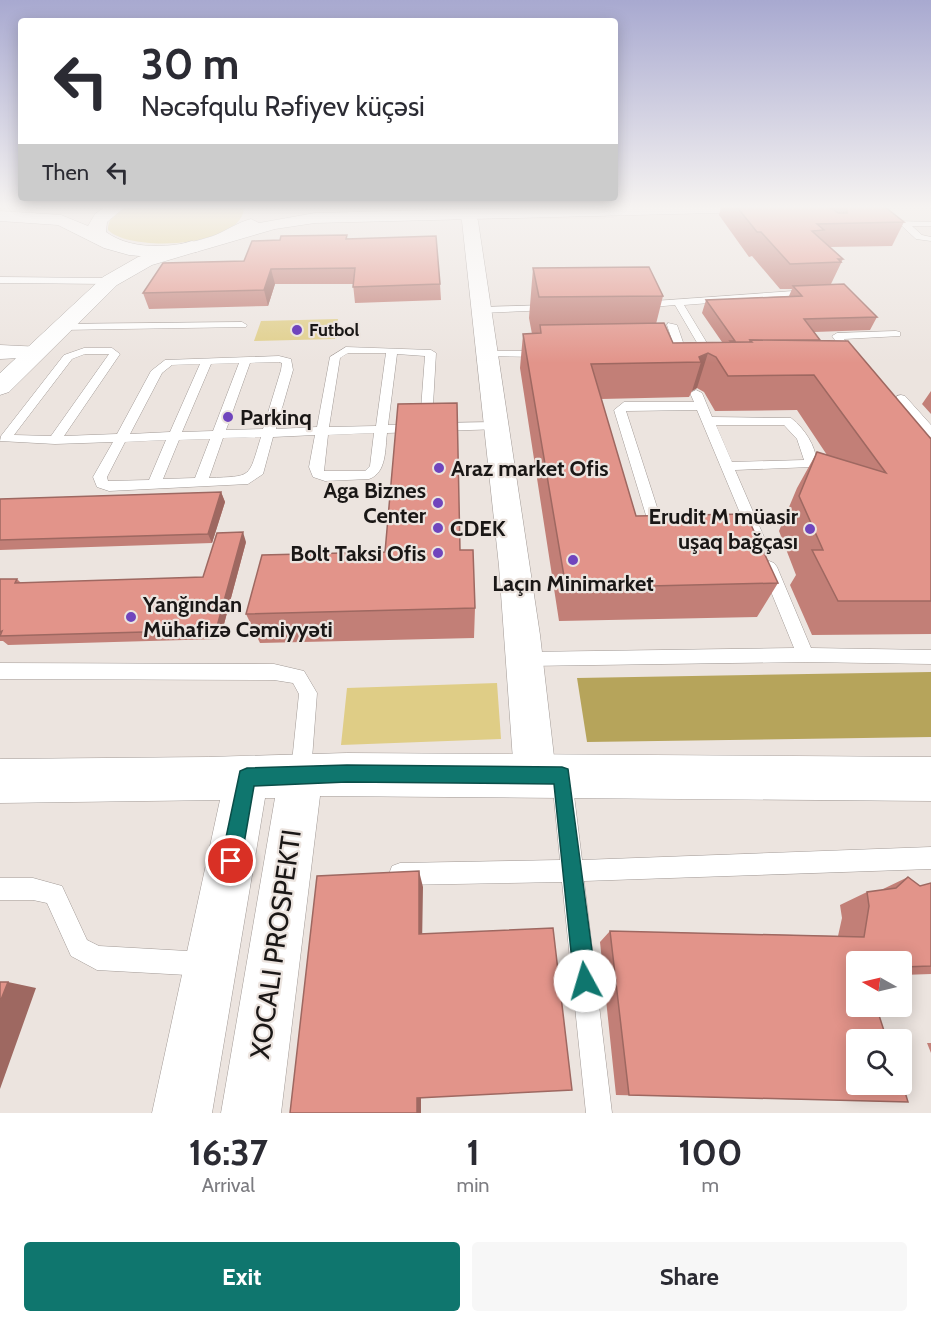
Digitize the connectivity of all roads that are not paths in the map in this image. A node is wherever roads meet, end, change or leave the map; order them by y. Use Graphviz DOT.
graph roads {
  1 [pos="114,259"];
  2 [pos="152,259"];
  3 [pos="475,259"];
  4 [pos="0,280"];
  5 [pos="111,281"];
  6 [pos="824,292"];
  7 [pos="679,304"];
  8 [pos="633,305"];
  9 [pos="563,307"];
  10 [pos="482,310"];
  11 [pos="242,325"];
  12 [pos="672,325"];
  13 [pos="60,327"];
  14 [pos="896,334"];
  15 [pos="392,350"];
  16 [pos="0,352"];
  17 [pos="34,352"];
  18 [pos="653,353"];
  19 [pos="489,354"];
  20 [pos="548,354"];
  21 [pos="207,360"];
  22 [pos="246,360"];
  23 [pos="717,367"];
  24 [pos="854,367"];
  25 [pos="0,387"];
  26 [pos="901,398"];
  27 [pos="708,421"];
  28 [pos="496,426"];
  29 [pos="425,428"];
  30 [pos="380,429"];
  31 [pos="324,430"];
  32 [pos="270,432"];
  33 [pos="219,433"];
  34 [pos="931,433"];
  35 [pos="175,435"];
  36 [pos="121,437"];
  37 [pos="55,440"];
  38 [pos="727,465"];
  39 [pos="200,483"];
  40 [pos="154,484"];
  41 [pos="670,539"];
  42 [pos="806,655"];
  43 [pos="931,657"];
  44 [pos="527,659"];
  45 [pos="0,671"];
  46 [pos="301,775"];
  47 [pos="548,775"];
  48 [pos="247,777"];
  49 [pos="931,780"];
  50 [pos="0,781"];
  51 [pos="931,858"];
  52 [pos="573,871"];
  53 [pos="378,874"];
  54 [pos="0,889"];
  55 [pos="211,964"];
  56 [pos="182,1113"];
  57 [pos="251,1113"];
  58 [pos="599,1113"];
  1 -- 5 [label="main road"];
  2 -- 5 [label="main road"];
  3 -- 10 [label="street"];
  4 -- 5 [label="lane"];
  5 -- 13 [label="main road"];
  6 -- 7 [label="lane"];
  7 -- 8 [label="lane"];
  7 -- 23 [label="lane"];
  9 -- 10 [label="lane"];
  10 -- 19 [label="street"];
  11 -- 13 [label="lane"];
  12 -- 18 [label="lane"];
  13 -- 17 [label="main road"];
  14 -- 24 [label="lane"];
  15 -- 29 [label="lane"];
  15 -- 30 [label="lane"];
  15 -- 31 [label="lane"];
  16 -- 17 [label="street"];
  17 -- 25 [label="main road"];
  19 -- 20 [label="lane"];
  19 -- 28 [label="street"];
  21 -- 22 [label="lane"];
  21 -- 35 [label="lane"];
  21 -- 36 [label="lane"];
  22 -- 32 [label="lane"];
  22 -- 33 [label="lane"];
  26 -- 34 [label="lane"];
  27 -- 38 [label="lane"];
  27 -- 38 [label="lane"];
  27 -- 41 [label="lane"];
  28 -- 29 [label="lane"];
  28 -- 44 [label="street"];
  29 -- 30 [label="lane"];
  30 -- 31 [label="lane"];
  30 -- 31 [label="lane"];
  31 -- 32 [label="lane"];
  32 -- 33 [label="lane"];
  32 -- 39 [label="lane"];
  33 -- 35 [label="lane"];
  33 -- 39 [label="lane"];
  35 -- 36 [label="lane"];
  35 -- 40 [label="lane"];
  36 -- 37 [label="lane"];
  36 -- 40 [label="lane"];
  37 -- 37 [label="lane"];
  38 -- 42 [label="lane"];
  39 -- 40 [label="lane"];
  42 -- 43 [label="lane"];
  42 -- 44 [label="lane"];
  44 -- 47 [label="street"];
  45 -- 46 [label="lane"];
  46 -- 47 [label="main road"];
  46 -- 48 [label="main road"];
  46 -- 57 [label="main road"];
  47 -- 49 [label="main road"];
  47 -- 52 [label="lane"];
  48 -- 50 [label="main road"];
  48 -- 55 [label="main road"];
  51 -- 52 [label="lane"];
  52 -- 53 [label="lane"];
  52 -- 58 [label="lane"];
  54 -- 55 [label="lane"];
  55 -- 56 [label="main road"];
}
